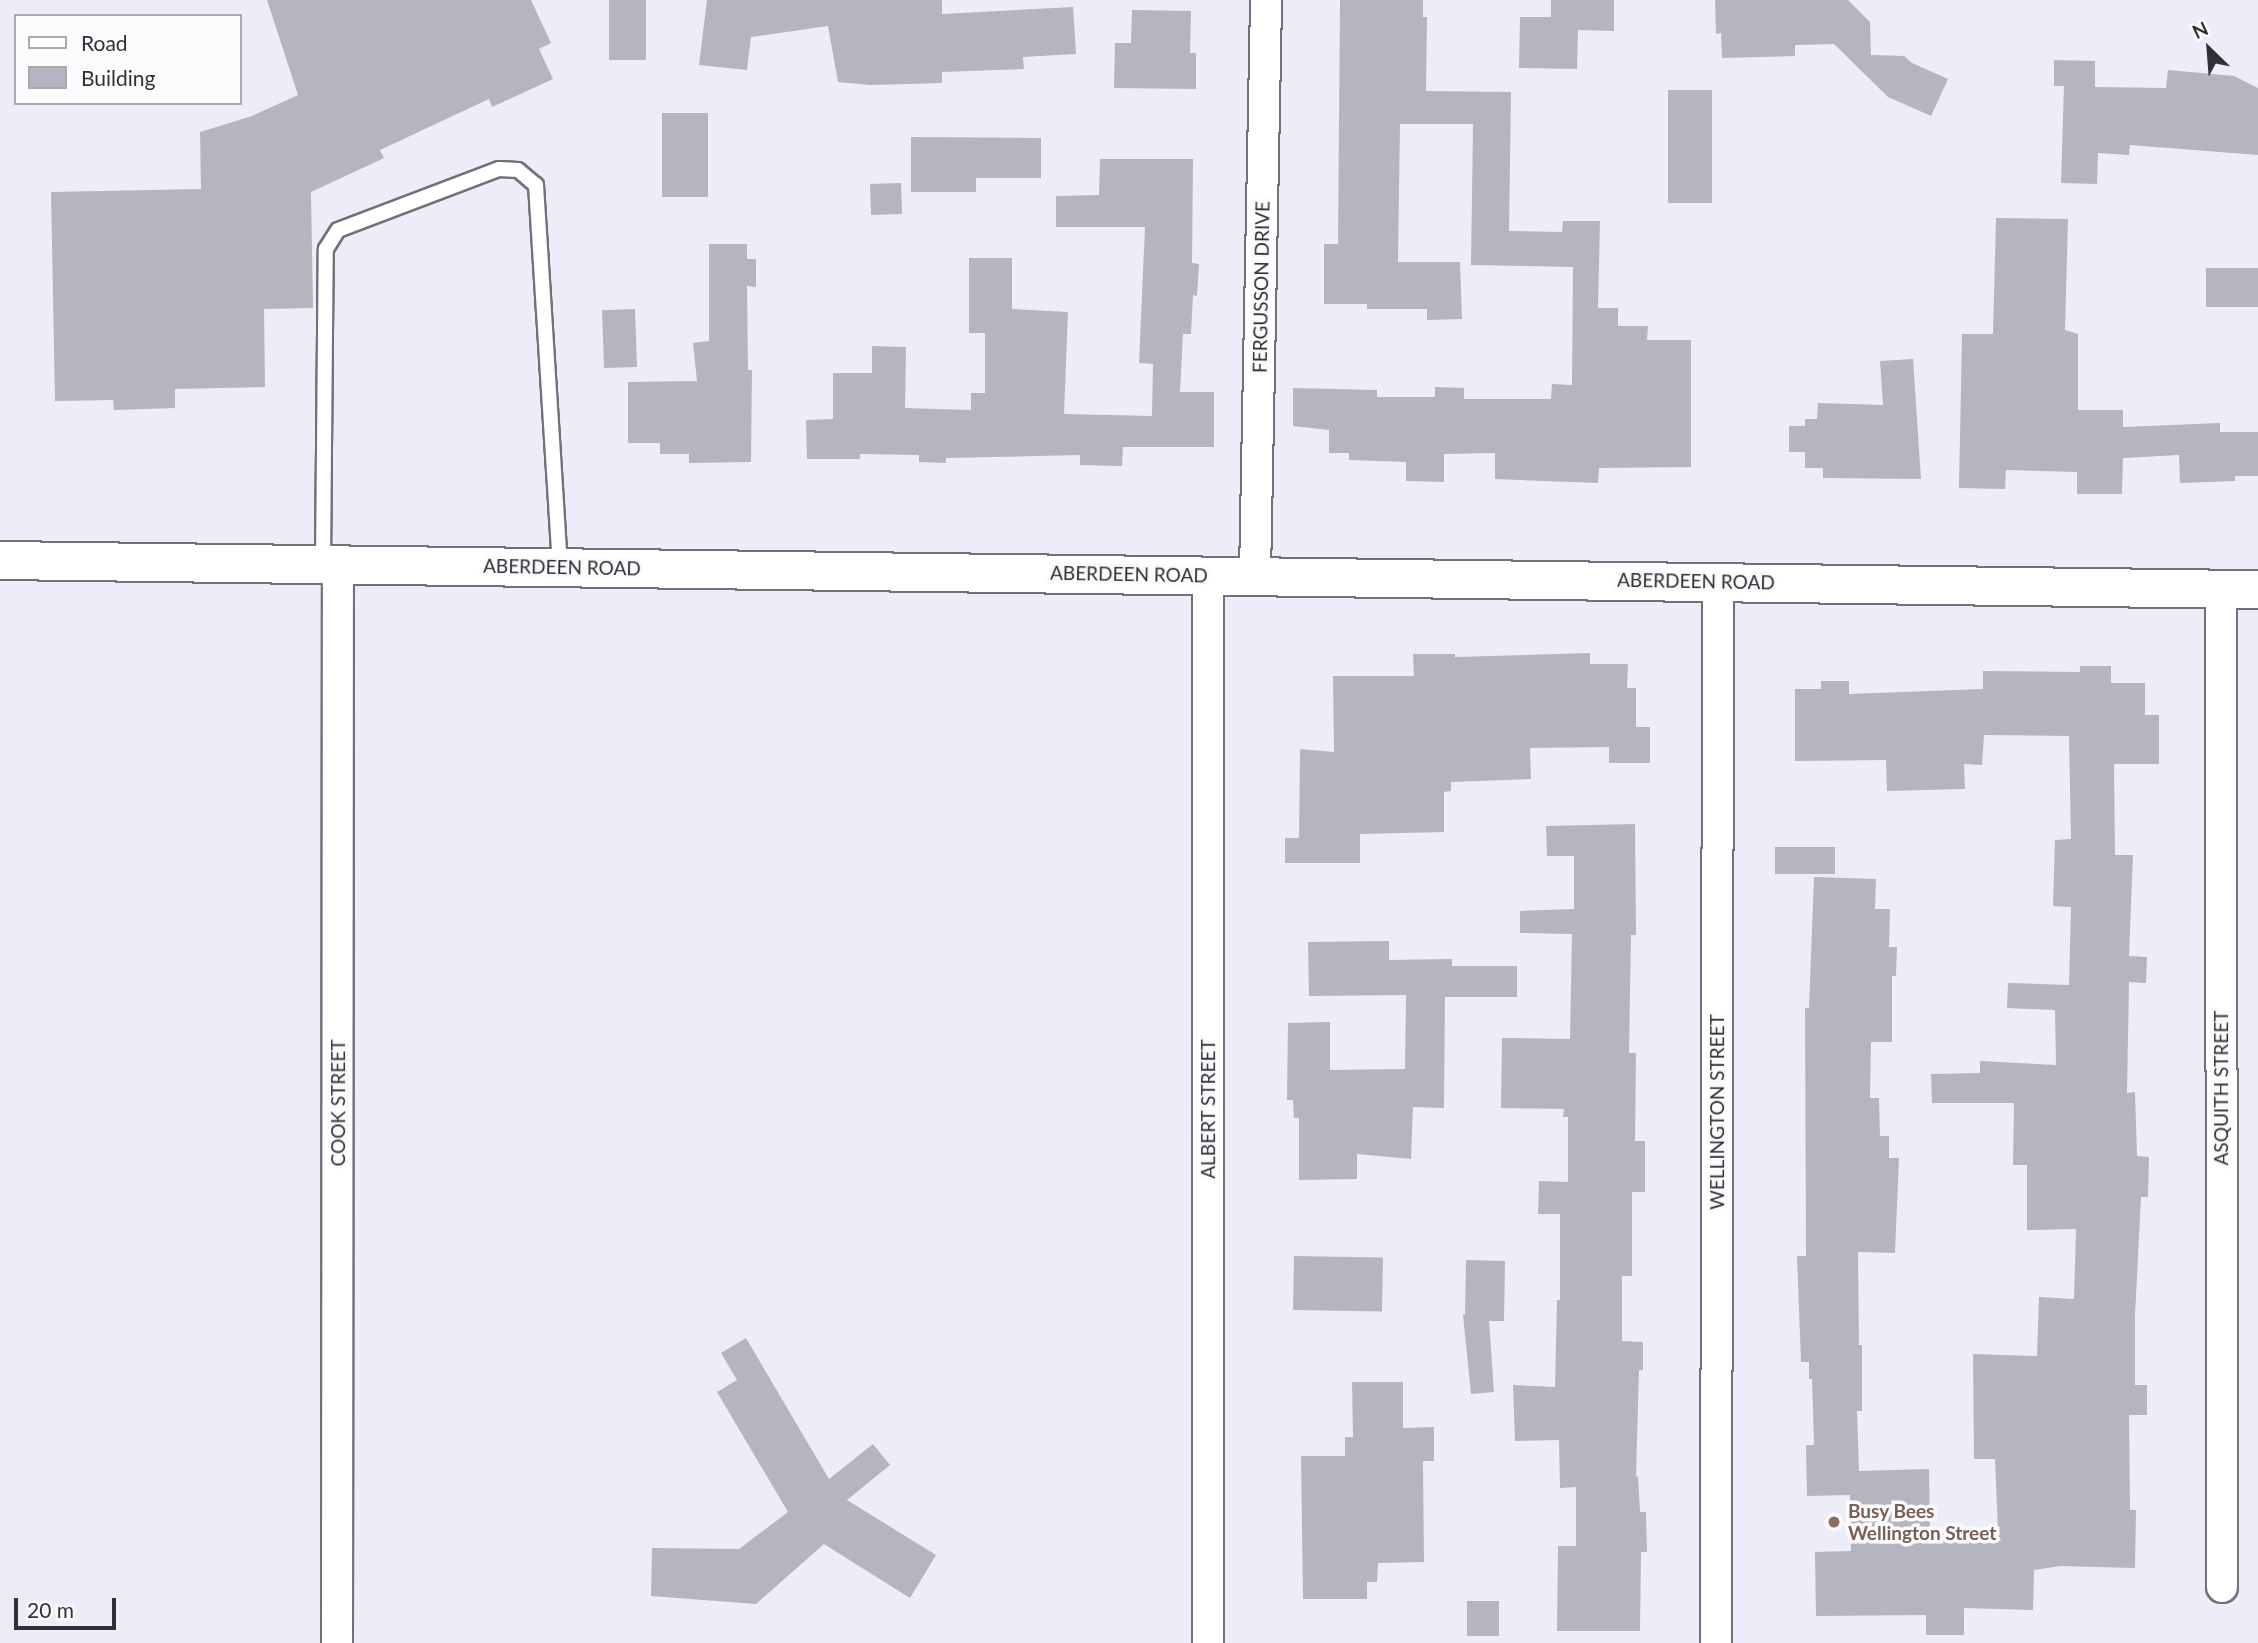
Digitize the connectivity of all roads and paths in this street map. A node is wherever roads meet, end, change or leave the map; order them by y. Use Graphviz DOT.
graph roads {
  1 [pos="1266,0"];
  2 [pos="0,561"];
  3 [pos="331,564"];
  4 [pos="561,567"];
  5 [pos="1208,575"];
  6 [pos="1255,575"];
  7 [pos="1718,581"];
  8 [pos="2221,588"];
  9 [pos="2258,589"];
  10 [pos="2222,1587"];
  11 [pos="337,1643"];
  12 [pos="1208,1643"];
  13 [pos="1717,1643"];
  1 -- 6 [label="street, FERGUSSON DRIVE"];
  2 -- 3 [label="street, ABERDEEN ROAD"];
  3 -- 4 [label="street, ABERDEEN ROAD"];
  3 -- 4 [label="lane"];
  3 -- 11 [label="street, COOK STREET"];
  4 -- 5 [label="street, ABERDEEN ROAD"];
  5 -- 6 [label="street, ABERDEEN ROAD"];
  5 -- 12 [label="street, ALBERT STREET"];
  6 -- 7 [label="street, ABERDEEN ROAD"];
  7 -- 8 [label="street, ABERDEEN ROAD"];
  7 -- 13 [label="street, WELLINGTON STREET"];
  8 -- 9 [label="street, ABERDEEN ROAD"];
  8 -- 10 [label="street, ASQUITH STREET"];
}
